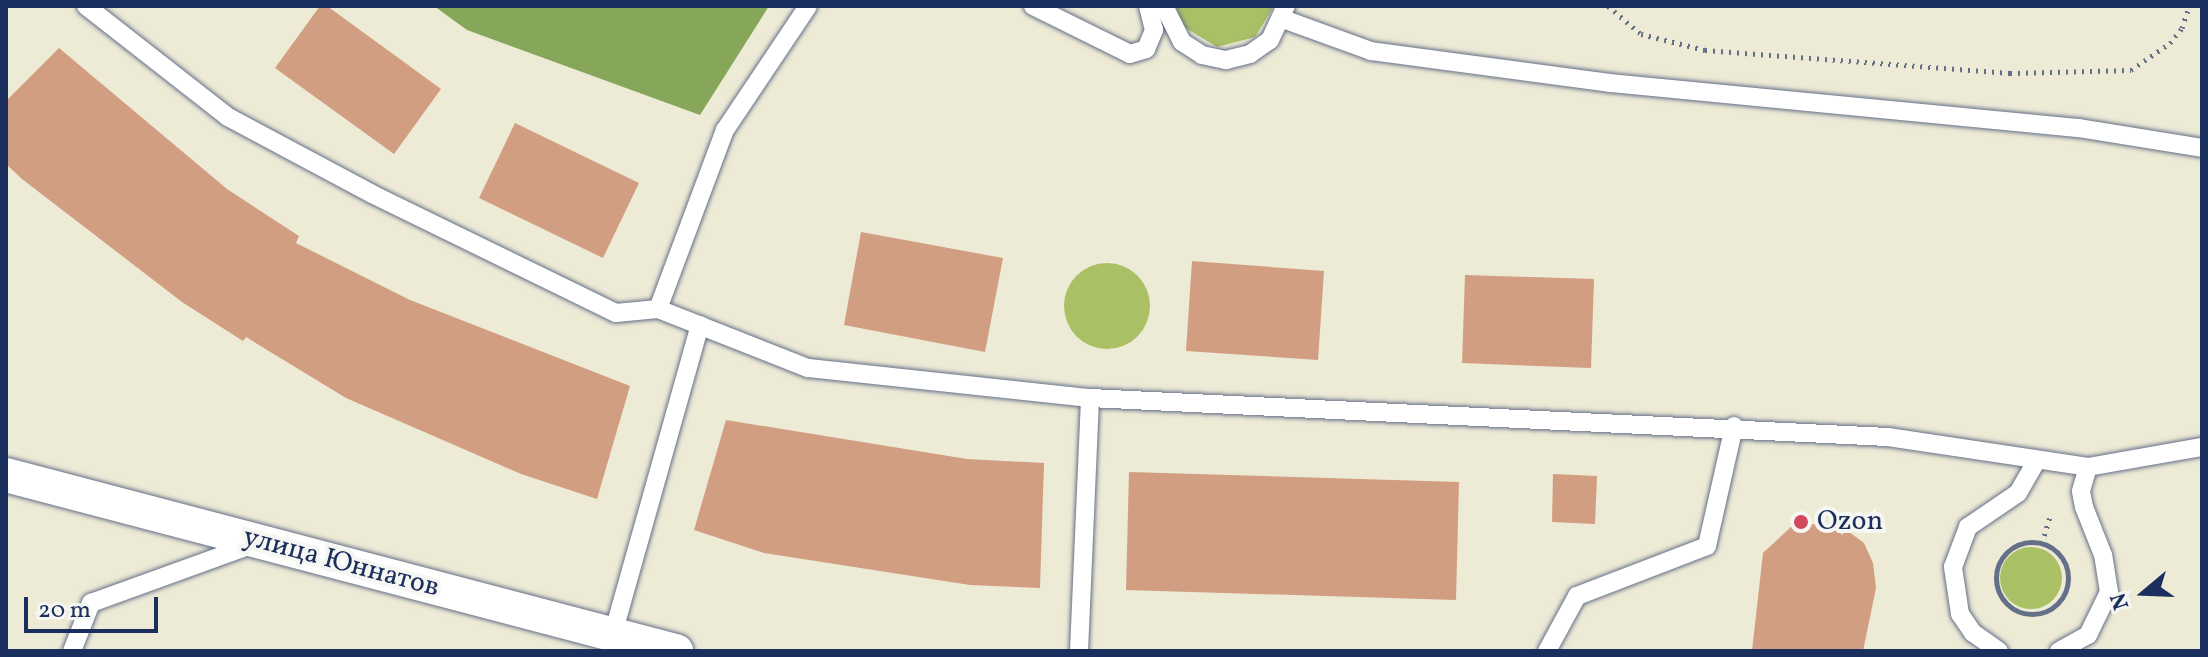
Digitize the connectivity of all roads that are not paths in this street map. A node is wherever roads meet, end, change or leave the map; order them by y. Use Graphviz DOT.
graph roads {
  1 [pos="86,6"];
  2 [pos="808,6"];
  3 [pos="1033,6"];
  4 [pos="1154,7"];
  5 [pos="1285,13"];
  6 [pos="2202,148"];
  7 [pos="658,309"];
  8 [pos="700,325"];
  9 [pos="1090,398"];
  10 [pos="1734,426"];
  11 [pos="2202,447"];
  12 [pos="2037,460"];
  13 [pos="2088,467"];
  14 [pos="6,475"];
  15 [pos="259,542"];
  16 [pos="613,634"];
  17 [pos="663,650"];
  18 [pos="72,651"];
  19 [pos="1079,651"];
  20 [pos="1547,651"];
  21 [pos="1999,651"];
  22 [pos="2059,651"];
  1 -- 7 [label="lane"];
  2 -- 7 [label="lane"];
  3 -- 4 [label="lane"];
  4 -- 5 [label="lane"];
  5 -- 6 [label="lane"];
  7 -- 8 [label="lane"];
  8 -- 9 [label="lane"];
  8 -- 16 [label="lane"];
  9 -- 10 [label="lane"];
  9 -- 19 [label="lane"];
  10 -- 12 [label="lane"];
  10 -- 20 [label="lane"];
  11 -- 13 [label="lane"];
  12 -- 13 [label="lane"];
  12 -- 21 [label="lane"];
  13 -- 22 [label="lane"];
  14 -- 15 [label="street, улица Юннатов"];
  15 -- 16 [label="street, улица Юннатов"];
  15 -- 18 [label="lane"];
  16 -- 17 [label="street, улица Юннатов"];
}
